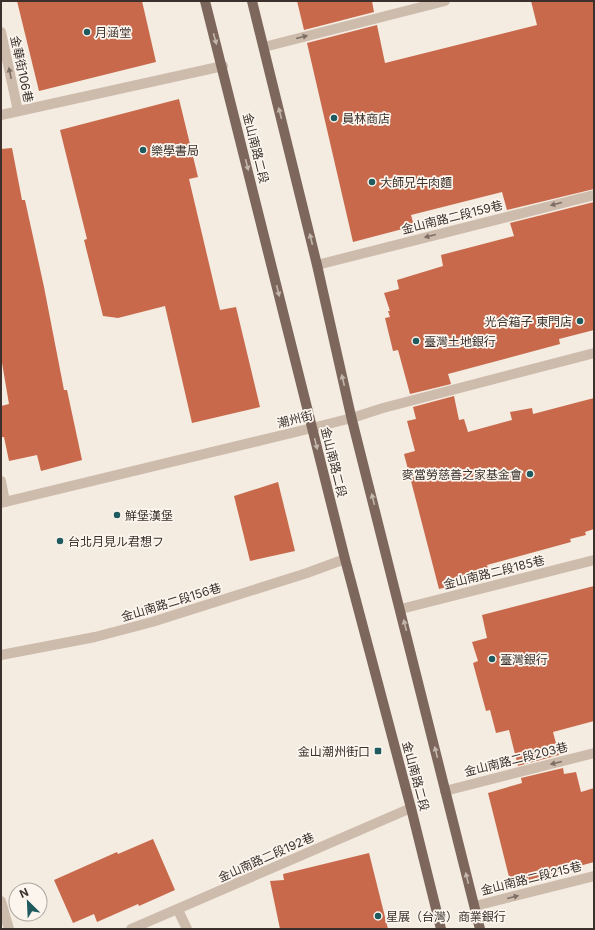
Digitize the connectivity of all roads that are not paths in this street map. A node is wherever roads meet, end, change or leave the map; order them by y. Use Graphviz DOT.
graph roads {
  1 [pos="205,1"];
  2 [pos="252,1"];
  3 [pos="445,1"];
  4 [pos="1,32"];
  5 [pos="264,46"];
  6 [pos="223,66"];
  7 [pos="18,111"];
  8 [pos="1,115"];
  9 [pos="594,195"];
  10 [pos="317,265"];
  11 [pos="594,354"];
  12 [pos="352,418"];
  13 [pos="312,428"];
  14 [pos="1,481"];
  15 [pos="3,503"];
  16 [pos="345,559"];
  17 [pos="594,560"];
  18 [pos="401,609"];
  19 [pos="1,655"];
  20 [pos="594,753"];
  21 [pos="445,791"];
  22 [pos="411,808"];
  23 [pos="594,876"];
  24 [pos="1,901"];
  25 [pos="475,906"];
  26 [pos="178,910"];
  27 [pos="9,929"];
  28 [pos="130,929"];
  29 [pos="187,929"];
  30 [pos="441,929"];
  31 [pos="480,929"];
  1 -- 6 [label="main road, 金山南路二段, one-way"];
  2 -- 5 [label="main road, 金山南路二段"];
  5 -- 3 [label="street, one-way"];
  7 -- 4 [label="street, 金華街106巷, one-way"];
  10 -- 5 [label="main road, 金山南路二段, one-way"];
  6 -- 7 [label="street"];
  6 -- 13 [label="main road, 金山南路二段, one-way"];
  7 -- 8 [label="street"];
  9 -- 10 [label="street, 金山南路二段159巷, one-way"];
  12 -- 10 [label="main road, 金山南路二段, one-way"];
  11 -- 12 [label="street, 潮州街"];
  12 -- 13 [label="street, 潮州街"];
  18 -- 12 [label="main road, 金山南路二段, one-way"];
  13 -- 15 [label="street, 潮州街"];
  13 -- 16 [label="main road, 金山南路二段, one-way"];
  14 -- 15 [label="street"];
  16 -- 19 [label="street, 金山南路二段156巷"];
  16 -- 22 [label="main road, 金山南路二段"];
  17 -- 18 [label="street, 金山南路二段185巷"];
  21 -- 18 [label="main road, 金山南路二段, one-way"];
  20 -- 21 [label="street, 金山南路二段203巷, one-way"];
  25 -- 21 [label="main road, 金山南路二段, one-way"];
  22 -- 26 [label="street, 金山南路二段192巷"];
  22 -- 30 [label="main road, 金山南路二段"];
  25 -- 23 [label="street, 金山南路二段215巷, one-way"];
  24 -- 27 [label="street"];
  25 -- 31 [label="main road, 金山南路二段"];
  26 -- 28 [label="street, 金山南路二段192巷"];
  26 -- 29 [label="street"];
}
